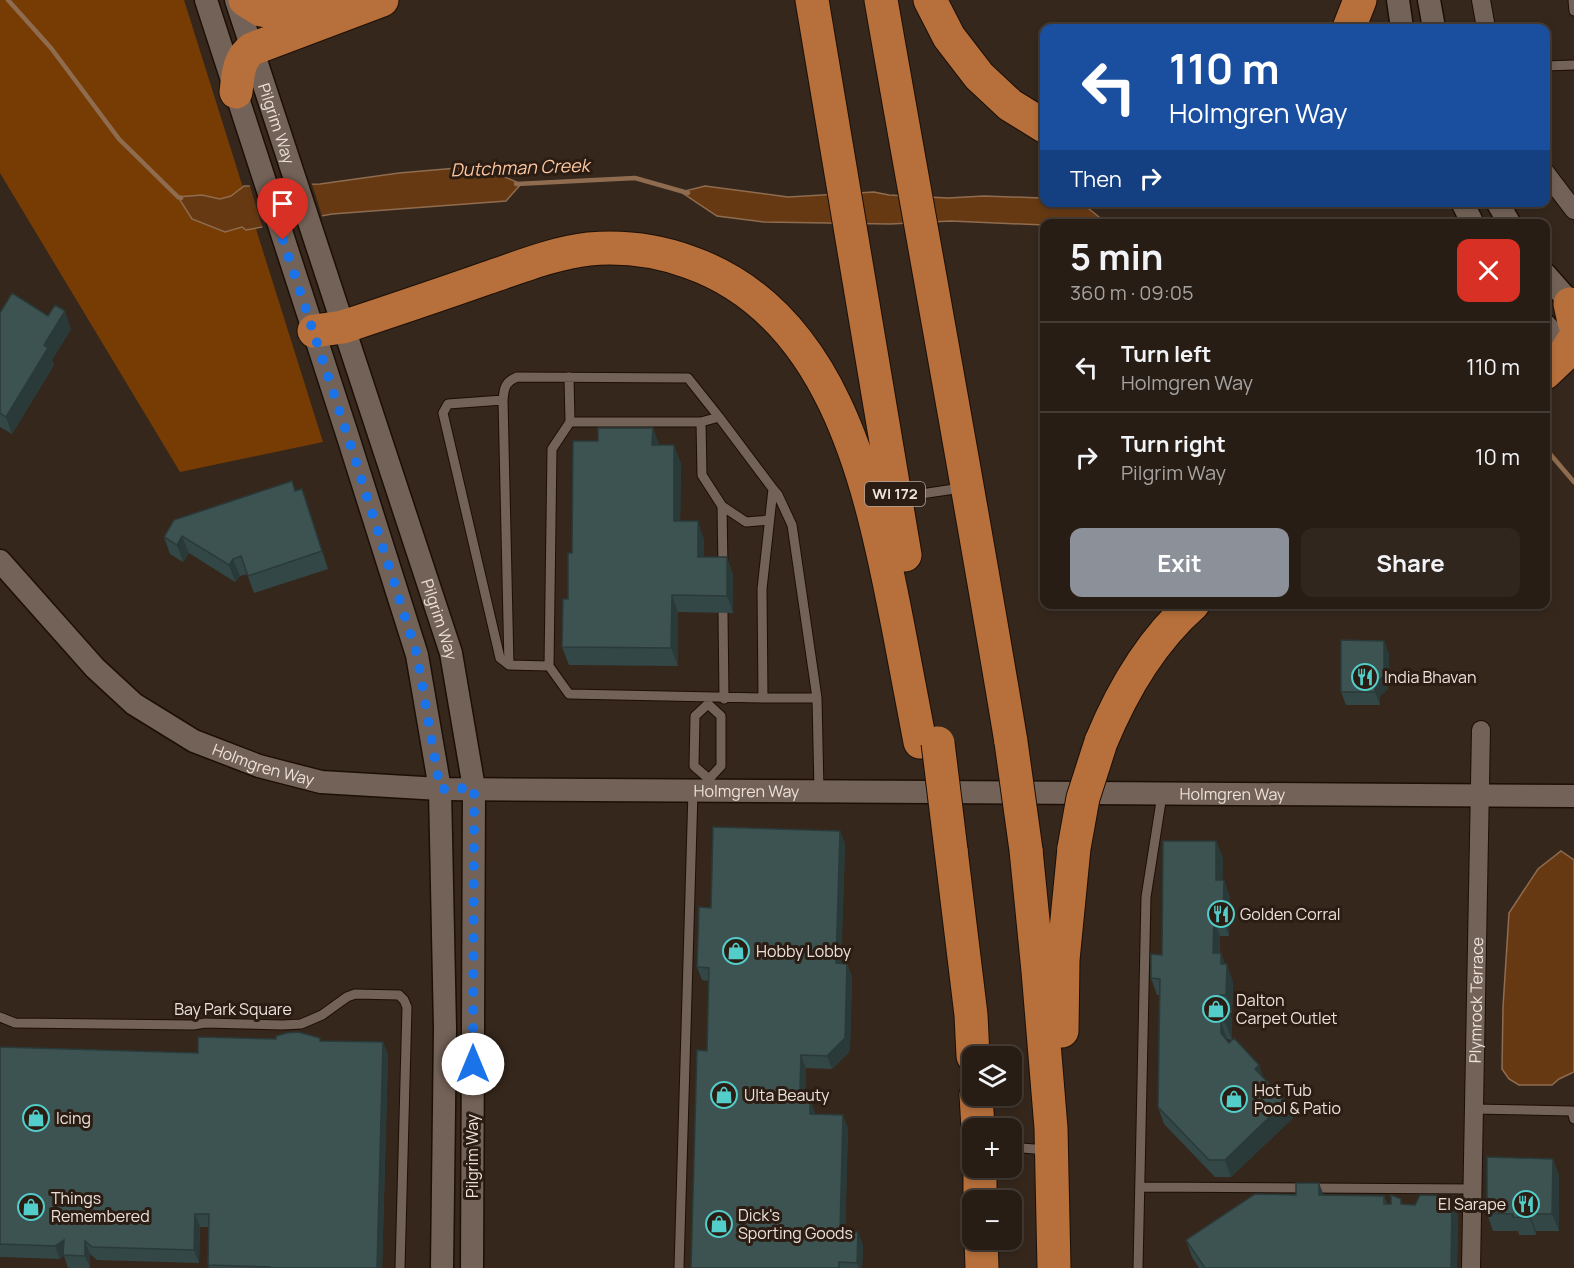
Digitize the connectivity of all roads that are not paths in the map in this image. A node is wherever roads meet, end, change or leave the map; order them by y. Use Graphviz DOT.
graph roads {
  1 [pos="206,0"];
  2 [pos="236,0"];
  3 [pos="245,0"];
  4 [pos="382,0"];
  5 [pos="812,0"];
  6 [pos="881,0"];
  7 [pos="930,0"];
  8 [pos="1360,0"];
  9 [pos="1398,0"];
  10 [pos="1429,0"];
  11 [pos="1481,0"];
  12 [pos="1573,0"];
  13 [pos="1574,11"];
  14 [pos="1351,24"];
  15 [pos="1401,24"];
  16 [pos="1433,24"];
  17 [pos="1485,24"];
  18 [pos="252,49"];
  19 [pos="1574,65"];
  20 [pos="1550,66"];
  21 [pos="236,92"];
  22 [pos="1040,124"];
  23 [pos="1550,179"];
  24 [pos="1574,210"];
  25 [pos="1550,285"];
  26 [pos="1550,327"];
  27 [pos="328,329"];
  28 [pos="1573,337"];
  29 [pos="1550,367"];
  30 [pos="569,377"];
  31 [pos="1550,377"];
  32 [pos="503,400"];
  33 [pos="719,417"];
  34 [pos="570,422"];
  35 [pos="701,422"];
  36 [pos="969,487"];
  37 [pos="773,489"];
  38 [pos="896,498"];
  39 [pos="722,506"];
  40 [pos="769,520"];
  41 [pos="0,561"];
  42 [pos="723,574"];
  43 [pos="1188,609"];
  44 [pos="723,613"];
  45 [pos="508,665"];
  46 [pos="549,666"];
  47 [pos="763,698"];
  48 [pos="817,698"];
  49 [pos="724,699"];
  50 [pos="1481,730"];
  51 [pos="929,742"];
  52 [pos="704,786"];
  53 [pos="474,788"];
  54 [pos="440,789"];
  55 [pos="819,791"];
  56 [pos="1163,793"];
  57 [pos="1481,796"];
  58 [pos="1574,796"];
  59 [pos="0,1017"];
  60 [pos="972,1046"];
  61 [pos="1474,1109"];
  62 [pos="1574,1119"];
  63 [pos="1051,1139"];
  64 [pos="1022,1145"];
  65 [pos="1140,1187"];
  66 [pos="1472,1189"];
  67 [pos="981,1250"];
  68 [pos="400,1268"];
  69 [pos="442,1268"];
  70 [pos="472,1268"];
  71 [pos="680,1268"];
  72 [pos="982,1268"];
  73 [pos="1054,1268"];
  74 [pos="1138,1268"];
  75 [pos="1471,1268"];
  1 -- 21 [label="street, Pilgrim Way"];
  2 -- 18 [label="street, Pilgrim Way"];
  3 -- 4 [label="highway"];
  4 -- 18 [label="highway"];
  5 -- 38 [label="highway, WI 172"];
  6 -- 36 [label="highway"];
  7 -- 22 [label="highway"];
  8 -- 14 [label="highway"];
  9 -- 15 [label="street"];
  10 -- 16 [label="street"];
  11 -- 17 [label="street"];
  12 -- 13 [label="lane"];
  18 -- 21 [label="highway"];
  18 -- 27 [label="street, Pilgrim Way"];
  19 -- 20 [label="lane"];
  21 -- 27 [label="street, Pilgrim Way"];
  23 -- 24 [label="street"];
  25 -- 28 [label="street"];
  26 -- 28 [label="street"];
  27 -- 51 [label="highway"];
  27 -- 53 [label="street, Pilgrim Way"];
  27 -- 54 [label="street, Pilgrim Way"];
  28 -- 29 [label="highway"];
  28 -- 31 [label="highway"];
  30 -- 32 [label="lane"];
  30 -- 33 [label="lane"];
  30 -- 34 [label="lane"];
  32 -- 45 [label="lane"];
  32 -- 45 [label="lane"];
  33 -- 35 [label="lane"];
  33 -- 37 [label="lane"];
  34 -- 35 [label="lane"];
  34 -- 46 [label="lane"];
  35 -- 39 [label="lane"];
  36 -- 38 [label="lane"];
  36 -- 63 [label="highway, bridge"];
  37 -- 40 [label="lane"];
  37 -- 48 [label="lane"];
  38 -- 51 [label="highway, WI 172"];
  39 -- 40 [label="lane"];
  39 -- 42 [label="lane"];
  40 -- 47 [label="lane"];
  41 -- 54 [label="street, Holmgren Way"];
  43 -- 63 [label="highway, bridge"];
  44 -- 49 [label="lane"];
  45 -- 46 [label="lane"];
  46 -- 49 [label="lane"];
  47 -- 48 [label="lane"];
  47 -- 49 [label="lane"];
  48 -- 55 [label="lane"];
  50 -- 57 [label="street, Plymrock Terrace"];
  51 -- 60 [label="highway, WI 172, bridge"];
  52 -- 52 [label="lane"];
  52 -- 53 [label="street, Holmgren Way"];
  52 -- 55 [label="street, Holmgren Way"];
  52 -- 71 [label="lane"];
  53 -- 54 [label="street, Holmgren Way"];
  53 -- 70 [label="street, Pilgrim Way"];
  54 -- 69 [label="street, Pilgrim Way"];
  55 -- 56 [label="street, Holmgren Way"];
  56 -- 57 [label="street, Holmgren Way"];
  56 -- 65 [label="lane"];
  57 -- 58 [label="street, Holmgren Way"];
  57 -- 61 [label="street, Plymrock Terrace"];
  59 -- 68 [label="lane, Bay Park Square"];
  61 -- 62 [label="lane"];
  61 -- 66 [label="street, Plymrock Terrace"];
  63 -- 64 [label="lane"];
  63 -- 73 [label="highway"];
  65 -- 66 [label="lane"];
  65 -- 74 [label="lane"];
  66 -- 75 [label="street, Plymrock Terrace"];
  67 -- 72 [label="highway"];
}
